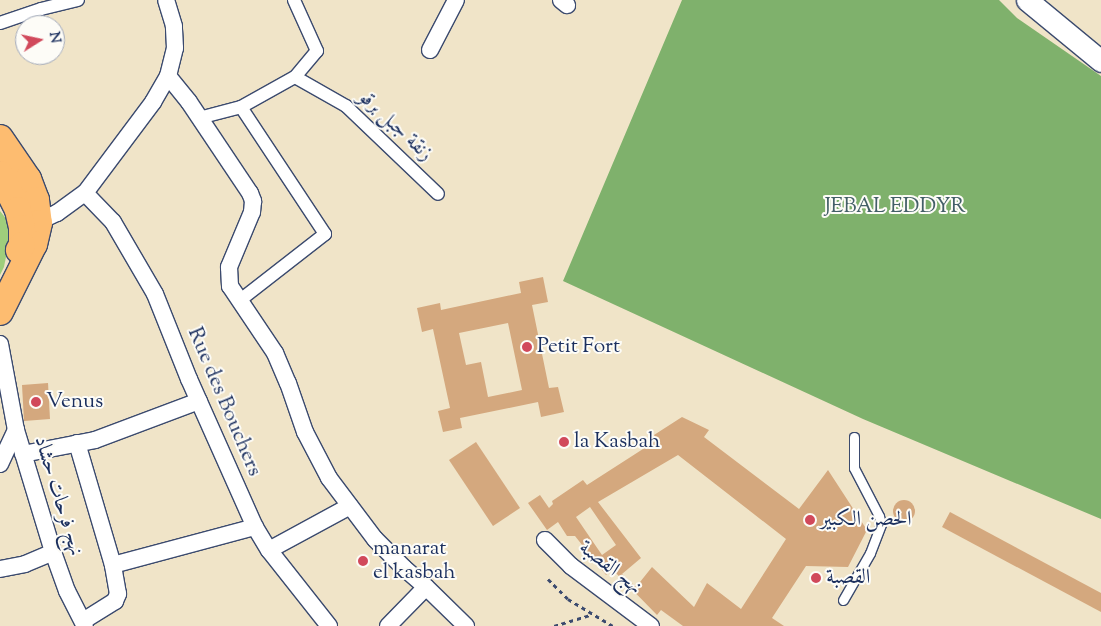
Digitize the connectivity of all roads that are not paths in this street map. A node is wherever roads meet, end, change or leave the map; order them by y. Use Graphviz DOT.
graph roads {
  1 [pos="78,0"];
  2 [pos="166,0"];
  3 [pos="294,0"];
  4 [pos="456,0"];
  5 [pos="1026,0"];
  6 [pos="0,23"];
  7 [pos="430,50"];
  8 [pos="1101,61"];
  9 [pos="168,76"];
  10 [pos="295,77"];
  11 [pos="241,107"];
  12 [pos="199,118"];
  13 [pos="0,138"];
  14 [pos="0,174"];
  15 [pos="85,193"];
  16 [pos="438,194"];
  17 [pos="30,226"];
  18 [pos="0,286"];
  19 [pos="239,301"];
  20 [pos="0,312"];
  21 [pos="0,344"];
  22 [pos="199,401"];
  23 [pos="16,430"];
  24 [pos="854,438"];
  25 [pos="77,443"];
  26 [pos="23,454"];
  27 [pos="0,464"];
  28 [pos="350,506"];
  29 [pos="255,527"];
  30 [pos="545,540"];
  31 [pos="269,550"];
  32 [pos="53,552"];
  33 [pos="113,564"];
  34 [pos="0,569"];
  35 [pos="426,587"];
  36 [pos="843,600"];
  37 [pos="84,624"];
  38 [pos="329,626"];
  39 [pos="388,626"];
  40 [pos="466,626"];
  41 [pos="652,626"];
  1 -- 6 [label="street"];
  2 -- 9 [label="street"];
  3 -- 10 [label="street"];
  4 -- 7 [label="street"];
  5 -- 8 [label="street"];
  9 -- 12 [label="street"];
  9 -- 15 [label="street"];
  10 -- 11 [label="street"];
  10 -- 16 [label="street, زنقة جبل برقو"];
  11 -- 12 [label="street"];
  11 -- 19 [label="street"];
  12 -- 19 [label="street"];
  13 -- 17 [label="main road"];
  14 -- 17 [label="main road"];
  15 -- 17 [label="street"];
  15 -- 22 [label="street, Rue des Bouchers"];
  17 -- 18 [label="main road"];
  17 -- 20 [label="main road"];
  19 -- 28 [label="street"];
  21 -- 23 [label="street, نهج فرحات حشاد"];
  22 -- 25 [label="street"];
  22 -- 29 [label="street, Rue des Bouchers"];
  23 -- 26 [label="street, نهج فرحات حشاد"];
  23 -- 27 [label="street"];
  24 -- 36 [label="lane"];
  25 -- 26 [label="street"];
  25 -- 33 [label="street"];
  26 -- 32 [label="street, نهج فرحات حشاد"];
  28 -- 31 [label="street"];
  28 -- 35 [label="street"];
  29 -- 31 [label="street, Rue des Bouchers"];
  29 -- 33 [label="street"];
  30 -- 41 [label="street, نهج القصبة"];
  31 -- 38 [label="street, Rue des Bouchers"];
  32 -- 34 [label="street"];
  32 -- 37 [label="street, نهج فرحات حشاد"];
  33 -- 37 [label="street"];
  35 -- 39 [label="street"];
  35 -- 40 [label="street"];
}
